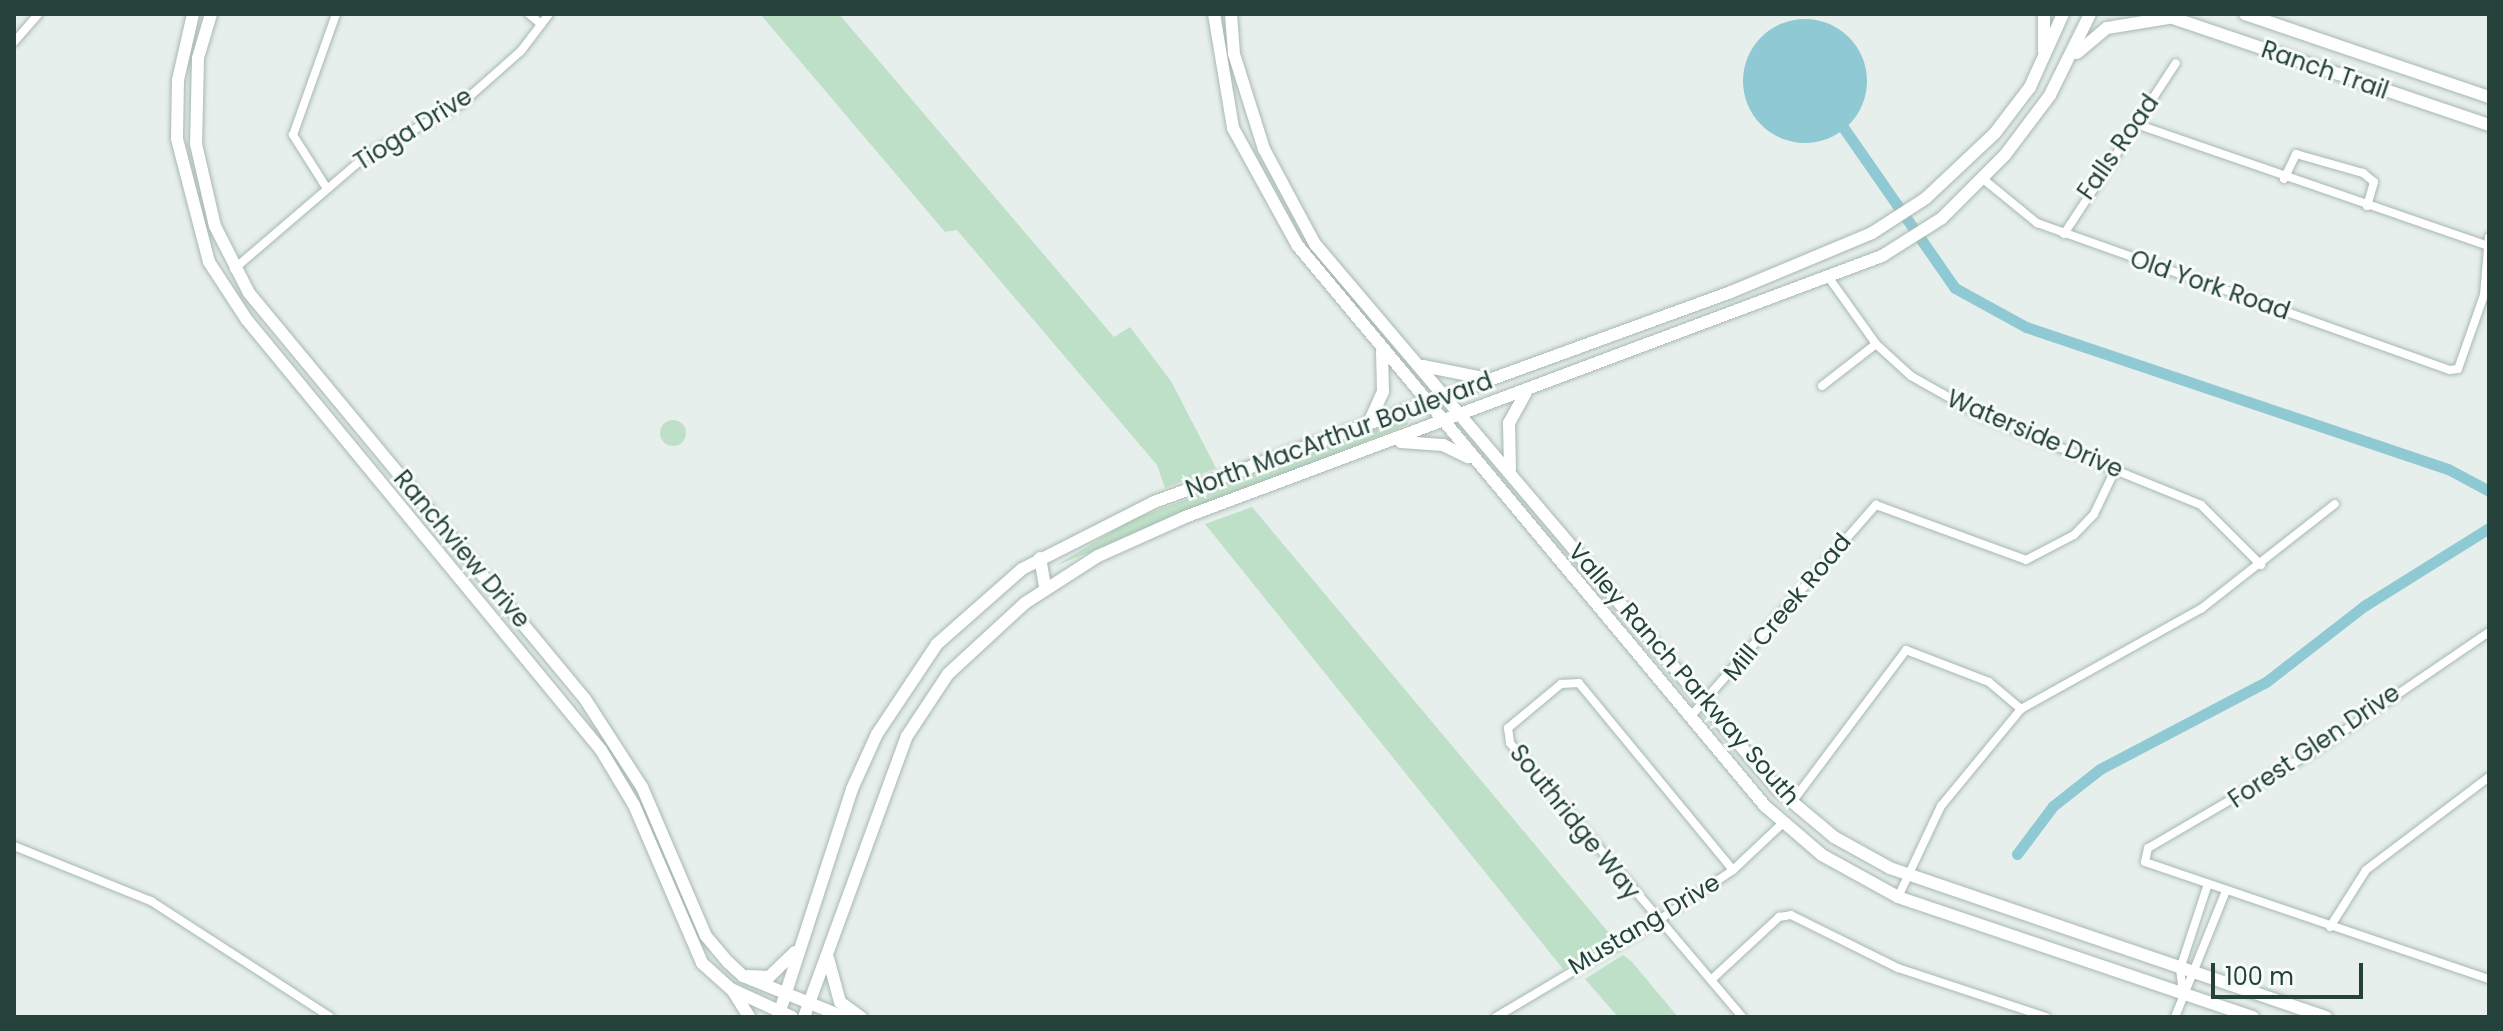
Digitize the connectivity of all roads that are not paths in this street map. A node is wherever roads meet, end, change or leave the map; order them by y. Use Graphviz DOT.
graph roads {
  1 [pos="38,14"];
  2 [pos="193,14"];
  3 [pos="211,14"];
  4 [pos="336,14"];
  5 [pos="529,14"];
  6 [pos="549,14"];
  7 [pos="1214,14"];
  8 [pos="1231,14"];
  9 [pos="2044,14"];
  10 [pos="2063,14"];
  11 [pos="2090,14"];
  12 [pos="2245,14"];
  13 [pos="2166,16"];
  14 [pos="541,24"];
  15 [pos="2307,35"];
  16 [pos="14,42"];
  17 [pos="2298,61"];
  18 [pos="2043,63"];
  19 [pos="2176,63"];
  20 [pos="2061,74"];
  21 [pos="2489,97"];
  22 [pos="2136,124"];
  23 [pos="2489,125"];
  24 [pos="1983,179"];
  25 [pos="2284,179"];
  26 [pos="1281,185"];
  27 [pos="326,187"];
  28 [pos="1265,192"];
  29 [pos="2367,206"];
  30 [pos="2064,234"];
  31 [pos="2488,243"];
  32 [pos="234,269"];
  33 [pos="1829,278"];
  34 [pos="1675,311"];
  35 [pos="280,330"];
  36 [pos="1682,334"];
  37 [pos="265,340"];
  38 [pos="1876,344"];
  39 [pos="1382,348"];
  40 [pos="1423,366"];
  41 [pos="1495,379"];
  42 [pos="1822,386"];
  43 [pos="1526,392"];
  44 [pos="1449,396"];
  45 [pos="1428,405"];
  46 [pos="1467,415"];
  47 [pos="1444,424"];
  48 [pos="1368,425"];
  49 [pos="1394,442"];
  50 [pos="1473,460"];
  51 [pos="2116,468"];
  52 [pos="1510,469"];
  53 [pos="2335,504"];
  54 [pos="1040,558"];
  55 [pos="2261,565"];
  56 [pos="1022,569"];
  57 [pos="1598,576"];
  58 [pos="1045,587"];
  59 [pos="1580,589"];
  60 [pos="2489,632"];
  61 [pos="585,699"];
  62 [pos="1706,700"];
  63 [pos="571,709"];
  64 [pos="2021,709"];
  65 [pos="596,715"];
  66 [pos="1691,716"];
  67 [pos="582,724"];
  68 [pos="2488,778"];
  69 [pos="1792,802"];
  70 [pos="1784,822"];
  71 [pos="14,846"];
  72 [pos="1733,870"];
  73 [pos="1908,875"];
  74 [pos="2207,887"];
  75 [pos="2225,893"];
  76 [pos="1898,897"];
  77 [pos="1656,922"];
  78 [pos="2195,925"];
  79 [pos="2330,927"];
  80 [pos="2212,930"];
  81 [pos="802,943"];
  82 [pos="827,951"];
  83 [pos="2180,969"];
  84 [pos="2197,974"];
  85 [pos="743,976"];
  86 [pos="2489,979"];
  87 [pos="1711,980"];
  88 [pos="731,989"];
  89 [pos="2183,993"];
  90 [pos="785,994"];
  91 [pos="809,1004"];
  92 [pos="2021,1013"];
  93 [pos="779,1014"];
  94 [pos="330,1017"];
  95 [pos="749,1017"];
  96 [pos="792,1017"];
  97 [pos="804,1017"];
  98 [pos="844,1017"];
  99 [pos="861,1017"];
  100 [pos="1496,1017"];
  101 [pos="1742,1017"];
  102 [pos="2046,1017"];
  103 [pos="2175,1017"];
  104 [pos="2253,1017"];
  105 [pos="2326,1017"];
  1 -- 16 [label="street"];
  2 -- 37 [label="main road, Ranchview Drive"];
  3 -- 32 [label="main road, Ranchview Drive"];
  4 -- 27 [label="street"];
  5 -- 14 [label="street"];
  6 -- 14 [label="street, Tioga Drive"];
  7 -- 28 [label="main road, Valley Ranch Parkway South"];
  8 -- 26 [label="main road, Valley Ranch Parkway South"];
  9 -- 18 [label="main road"];
  10 -- 18 [label="main road, North MacArthur Boulevard"];
  11 -- 20 [label="main road, North MacArthur Boulevard"];
  12 -- 15 [label="main road, Ranch Trail"];
  13 -- 17 [label="main road, Ranch Trail"];
  13 -- 20 [label="main road"];
  14 -- 27 [label="street, Tioga Drive"];
  15 -- 17 [label="main road"];
  15 -- 21 [label="main road, Ranch Trail"];
  17 -- 23 [label="main road, Ranch Trail"];
  18 -- 34 [label="main road, North MacArthur Boulevard"];
  19 -- 22 [label="street, Falls Road"];
  20 -- 24 [label="main road, North MacArthur Boulevard"];
  22 -- 25 [label="street"];
  22 -- 30 [label="street, Falls Road"];
  24 -- 30 [label="street, Old York Road"];
  24 -- 33 [label="main road, North MacArthur Boulevard"];
  25 -- 29 [label="street"];
  25 -- 29 [label="street"];
  26 -- 28 [label="main road"];
  26 -- 40 [label="main road, Valley Ranch Parkway South"];
  27 -- 32 [label="street, Tioga Drive"];
  28 -- 39 [label="main road, Valley Ranch Parkway South"];
  29 -- 31 [label="street"];
  30 -- 31 [label="street, Old York Road"];
  32 -- 35 [label="main road, Ranchview Drive"];
  33 -- 36 [label="main road, North MacArthur Boulevard"];
  33 -- 38 [label="street, Waterside Drive"];
  34 -- 36 [label="main road"];
  34 -- 41 [label="main road, North MacArthur Boulevard"];
  35 -- 37 [label="main road"];
  35 -- 61 [label="main road, Ranchview Drive"];
  36 -- 43 [label="main road, North MacArthur Boulevard"];
  37 -- 63 [label="main road, Ranchview Drive"];
  38 -- 42 [label="street"];
  38 -- 51 [label="street, Waterside Drive"];
  39 -- 45 [label="main road, Valley Ranch Parkway South"];
  39 -- 48 [label="main road"];
  40 -- 41 [label="main road"];
  40 -- 44 [label="main road, Valley Ranch Parkway South"];
  41 -- 44 [label="main road, North MacArthur Boulevard"];
  43 -- 46 [label="main road, North MacArthur Boulevard"];
  43 -- 52 [label="main road"];
  44 -- 45 [label="main road, North MacArthur Boulevard"];
  44 -- 46 [label="main road, Valley Ranch Parkway South"];
  45 -- 47 [label="main road, Valley Ranch Parkway South"];
  45 -- 48 [label="main road, North MacArthur Boulevard"];
  46 -- 47 [label="main road, North MacArthur Boulevard"];
  46 -- 52 [label="main road, Valley Ranch Parkway South"];
  47 -- 49 [label="main road, North MacArthur Boulevard"];
  47 -- 50 [label="main road, Valley Ranch Parkway South"];
  48 -- 54 [label="main road, North MacArthur Boulevard"];
  49 -- 50 [label="main road"];
  49 -- 58 [label="main road, North MacArthur Boulevard"];
  50 -- 59 [label="main road, Valley Ranch Parkway South"];
  51 -- 55 [label="street, Waterside Drive"];
  51 -- 62 [label="street, Mill Creek Road"];
  52 -- 57 [label="main road, Valley Ranch Parkway South"];
  53 -- 55 [label="street"];
  54 -- 56 [label="main road, North MacArthur Boulevard"];
  54 -- 58 [label="main road"];
  55 -- 64 [label="street"];
  56 -- 58 [label="main road"];
  56 -- 81 [label="main road, North MacArthur Boulevard"];
  57 -- 59 [label="main road"];
  57 -- 62 [label="main road, Valley Ranch Parkway South"];
  58 -- 82 [label="main road, North MacArthur Boulevard"];
  59 -- 66 [label="main road, Valley Ranch Parkway South"];
  60 -- 74 [label="street, Forest Glen Drive"];
  61 -- 63 [label="main road"];
  61 -- 65 [label="main road, Ranchview Drive"];
  62 -- 66 [label="street, Mill Creek Road"];
  62 -- 69 [label="main road, Valley Ranch Parkway South"];
  63 -- 67 [label="main road, Ranchview Drive"];
  64 -- 69 [label="street"];
  64 -- 73 [label="street"];
  65 -- 67 [label="main road"];
  65 -- 85 [label="main road, Ranchview Drive"];
  66 -- 70 [label="main road, Valley Ranch Parkway South"];
  67 -- 88 [label="main road, Ranchview Drive"];
  68 -- 79 [label="street"];
  69 -- 73 [label="main road, Valley Ranch Parkway South"];
  70 -- 72 [label="street, Mustang Drive"];
  70 -- 76 [label="main road, Valley Ranch Parkway South"];
  71 -- 94 [label="street"];
  72 -- 77 [label="street, Mustang Drive"];
  72 -- 77 [label="street, Southridge Way"];
  73 -- 76 [label="street"];
  73 -- 83 [label="main road, Valley Ranch Parkway South"];
  74 -- 75 [label="street"];
  74 -- 78 [label="street"];
  75 -- 79 [label="street"];
  75 -- 80 [label="street"];
  76 -- 89 [label="main road, Valley Ranch Parkway South"];
  77 -- 87 [label="street, Southridge Way"];
  77 -- 100 [label="street, Mustang Drive"];
  78 -- 80 [label="street"];
  78 -- 83 [label="street"];
  79 -- 86 [label="street"];
  80 -- 84 [label="street"];
  81 -- 85 [label="main road"];
  81 -- 90 [label="main road, North MacArthur Boulevard"];
  82 -- 91 [label="main road, North MacArthur Boulevard"];
  82 -- 99 [label="main road"];
  83 -- 84 [label="main road, Valley Ranch Parkway South"];
  83 -- 89 [label="street"];
  84 -- 89 [label="street"];
  84 -- 105 [label="main road, Valley Ranch Parkway South"];
  85 -- 90 [label="main road, Ranchview Drive"];
  87 -- 92 [label="street"];
  87 -- 101 [label="street, Southridge Way"];
  88 -- 93 [label="main road, Ranchview Drive"];
  88 -- 95 [label="main road"];
  89 -- 103 [label="street"];
  89 -- 104 [label="main road, Valley Ranch Parkway South"];
  90 -- 91 [label="main road, Ranchview Drive"];
  90 -- 93 [label="main road, North MacArthur Boulevard"];
  91 -- 97 [label="main road, North MacArthur Boulevard"];
  91 -- 98 [label="main road, Ranchview Drive"];
  92 -- 102 [label="street"];
  93 -- 96 [label="main road, Ranchview Drive"];
}
